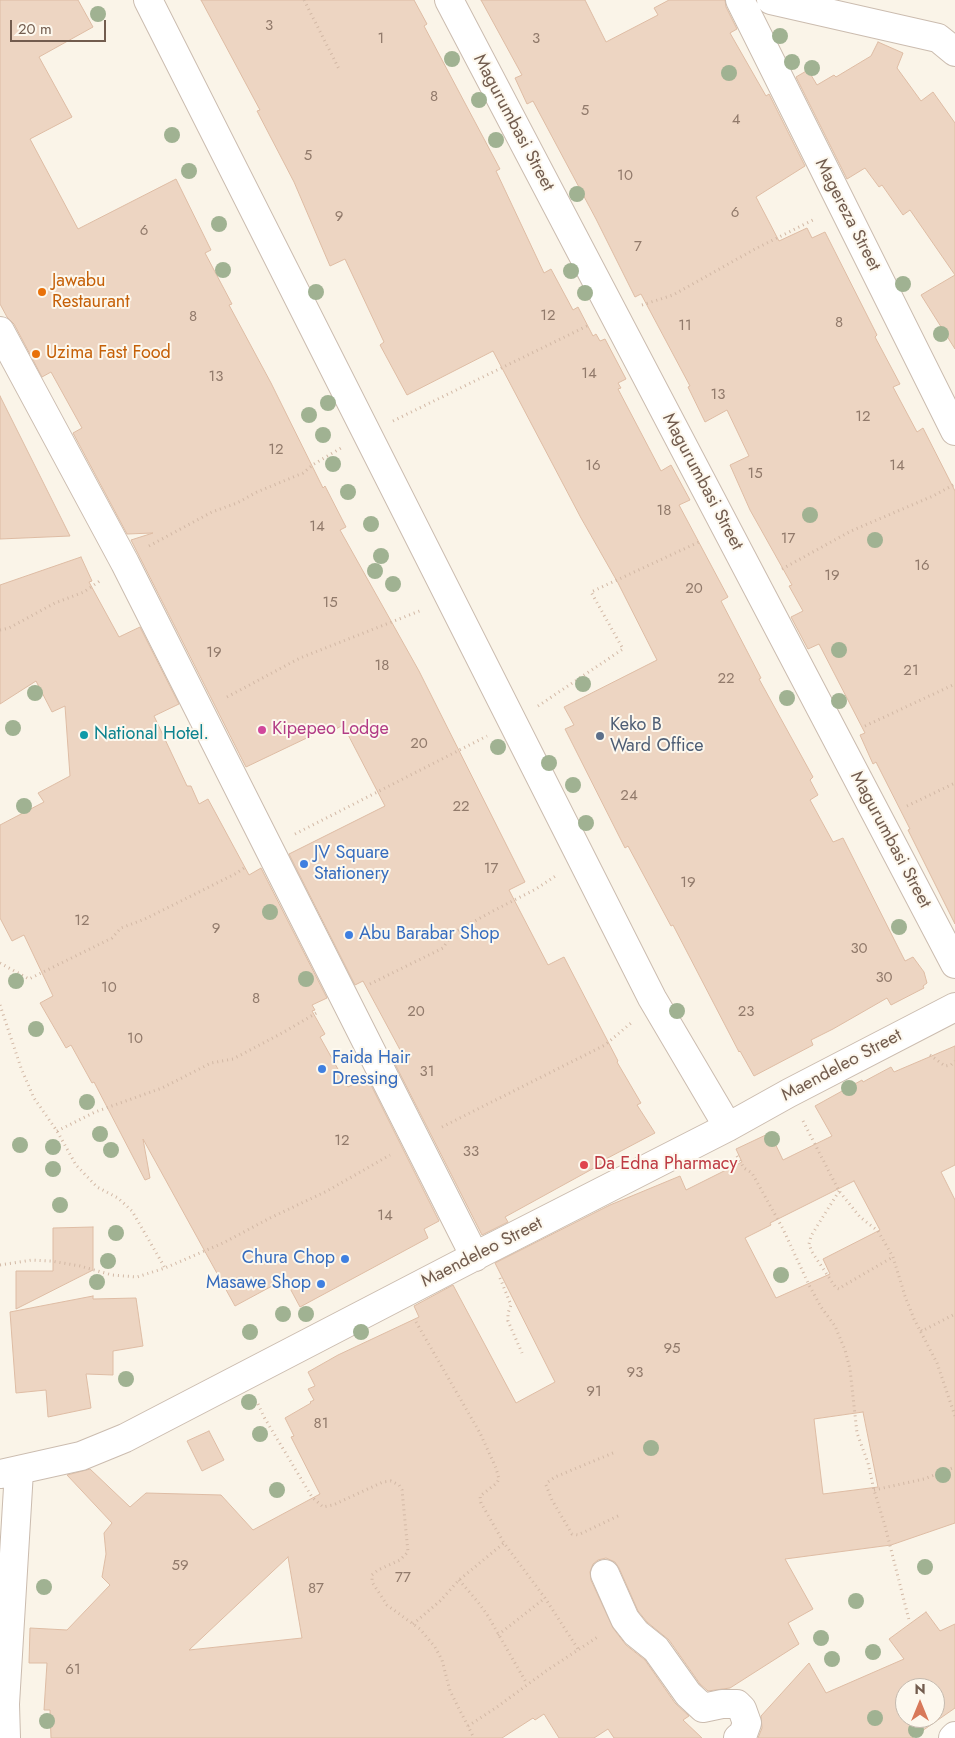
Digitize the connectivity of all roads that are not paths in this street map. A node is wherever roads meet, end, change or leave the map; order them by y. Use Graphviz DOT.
graph roads {
  1 [pos="148,0"];
  2 [pos="449,0"];
  3 [pos="740,0"];
  4 [pos="771,0"];
  5 [pos="955,52"];
  6 [pos="0,331"];
  7 [pos="955,431"];
  8 [pos="955,964"];
  9 [pos="955,1007"];
  10 [pos="728,1127"];
  11 [pos="480,1254"];
  12 [pos="9,1473"];
  13 [pos="605,1574"];
  14 [pos="6,1738"];
  15 [pos="738,1738"];
  1 -- 10 [label="street"];
  2 -- 8 [label="street, Magurumbasi Street"];
  3 -- 7 [label="street, Magereza Street"];
  4 -- 5 [label="street"];
  6 -- 11 [label="street"];
  9 -- 10 [label="street, Maendeleo Street"];
  10 -- 11 [label="street, Maendeleo Street"];
  11 -- 12 [label="street, Maendeleo Street"];
  12 -- 14 [label="street"];
  13 -- 15 [label="street"];
}
